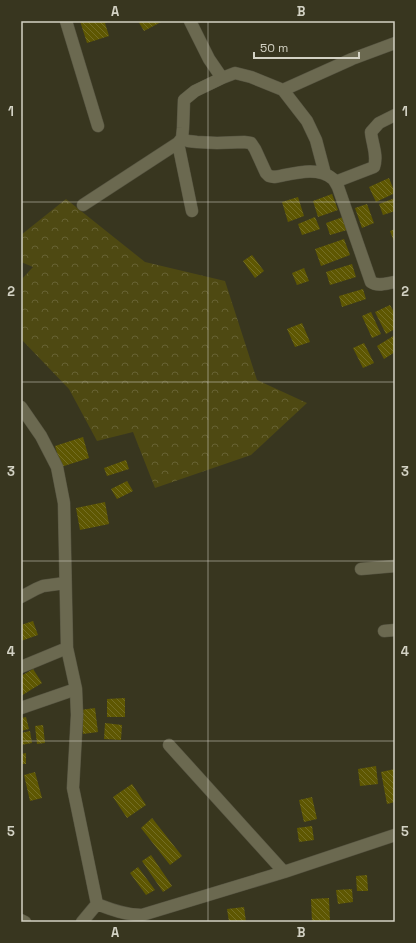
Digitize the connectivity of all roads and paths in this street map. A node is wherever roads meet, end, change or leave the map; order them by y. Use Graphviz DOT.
graph roads {
  1 [pos="66,21"];
  2 [pos="190,21"];
  3 [pos="395,43"];
  4 [pos="222,78"];
  5 [pos="284,90"];
  6 [pos="395,115"];
  7 [pos="98,126"];
  8 [pos="180,140"];
  9 [pos="325,174"];
  10 [pos="335,182"];
  11 [pos="83,205"];
  12 [pos="192,211"];
  13 [pos="395,282"];
  14 [pos="21,407"];
  15 [pos="395,566"];
  16 [pos="361,570"];
  17 [pos="66,583"];
  18 [pos="21,597"];
  19 [pos="67,648"];
  20 [pos="21,667"];
  21 [pos="76,689"];
  22 [pos="21,708"];
  23 [pos="169,746"];
  24 [pos="395,835"];
  25 [pos="284,872"];
  26 [pos="97,904"];
  27 [pos="21,920"];
  28 [pos="25,922"];
  29 [pos="82,922"];
  1 -- 7 [label="street"];
  2 -- 4 [label="street"];
  3 -- 5 [label="street"];
  4 -- 5 [label="street"];
  4 -- 8 [label="street"];
  5 -- 9 [label="street"];
  6 -- 10 [label="street"];
  8 -- 9 [label="street"];
  8 -- 11 [label="street"];
  8 -- 12 [label="street"];
  9 -- 10 [label="street"];
  10 -- 13 [label="street"];
  14 -- 17 [label="street"];
  15 -- 16 [label="street"];
  17 -- 18 [label="street"];
  17 -- 19 [label="street"];
  19 -- 20 [label="street"];
  19 -- 21 [label="street"];
  21 -- 22 [label="street"];
  21 -- 26 [label="street"];
  23 -- 25 [label="street"];
  24 -- 25 [label="street"];
  25 -- 26 [label="street"];
  26 -- 29 [label="street"];
  27 -- 28 [label="street"];
}
